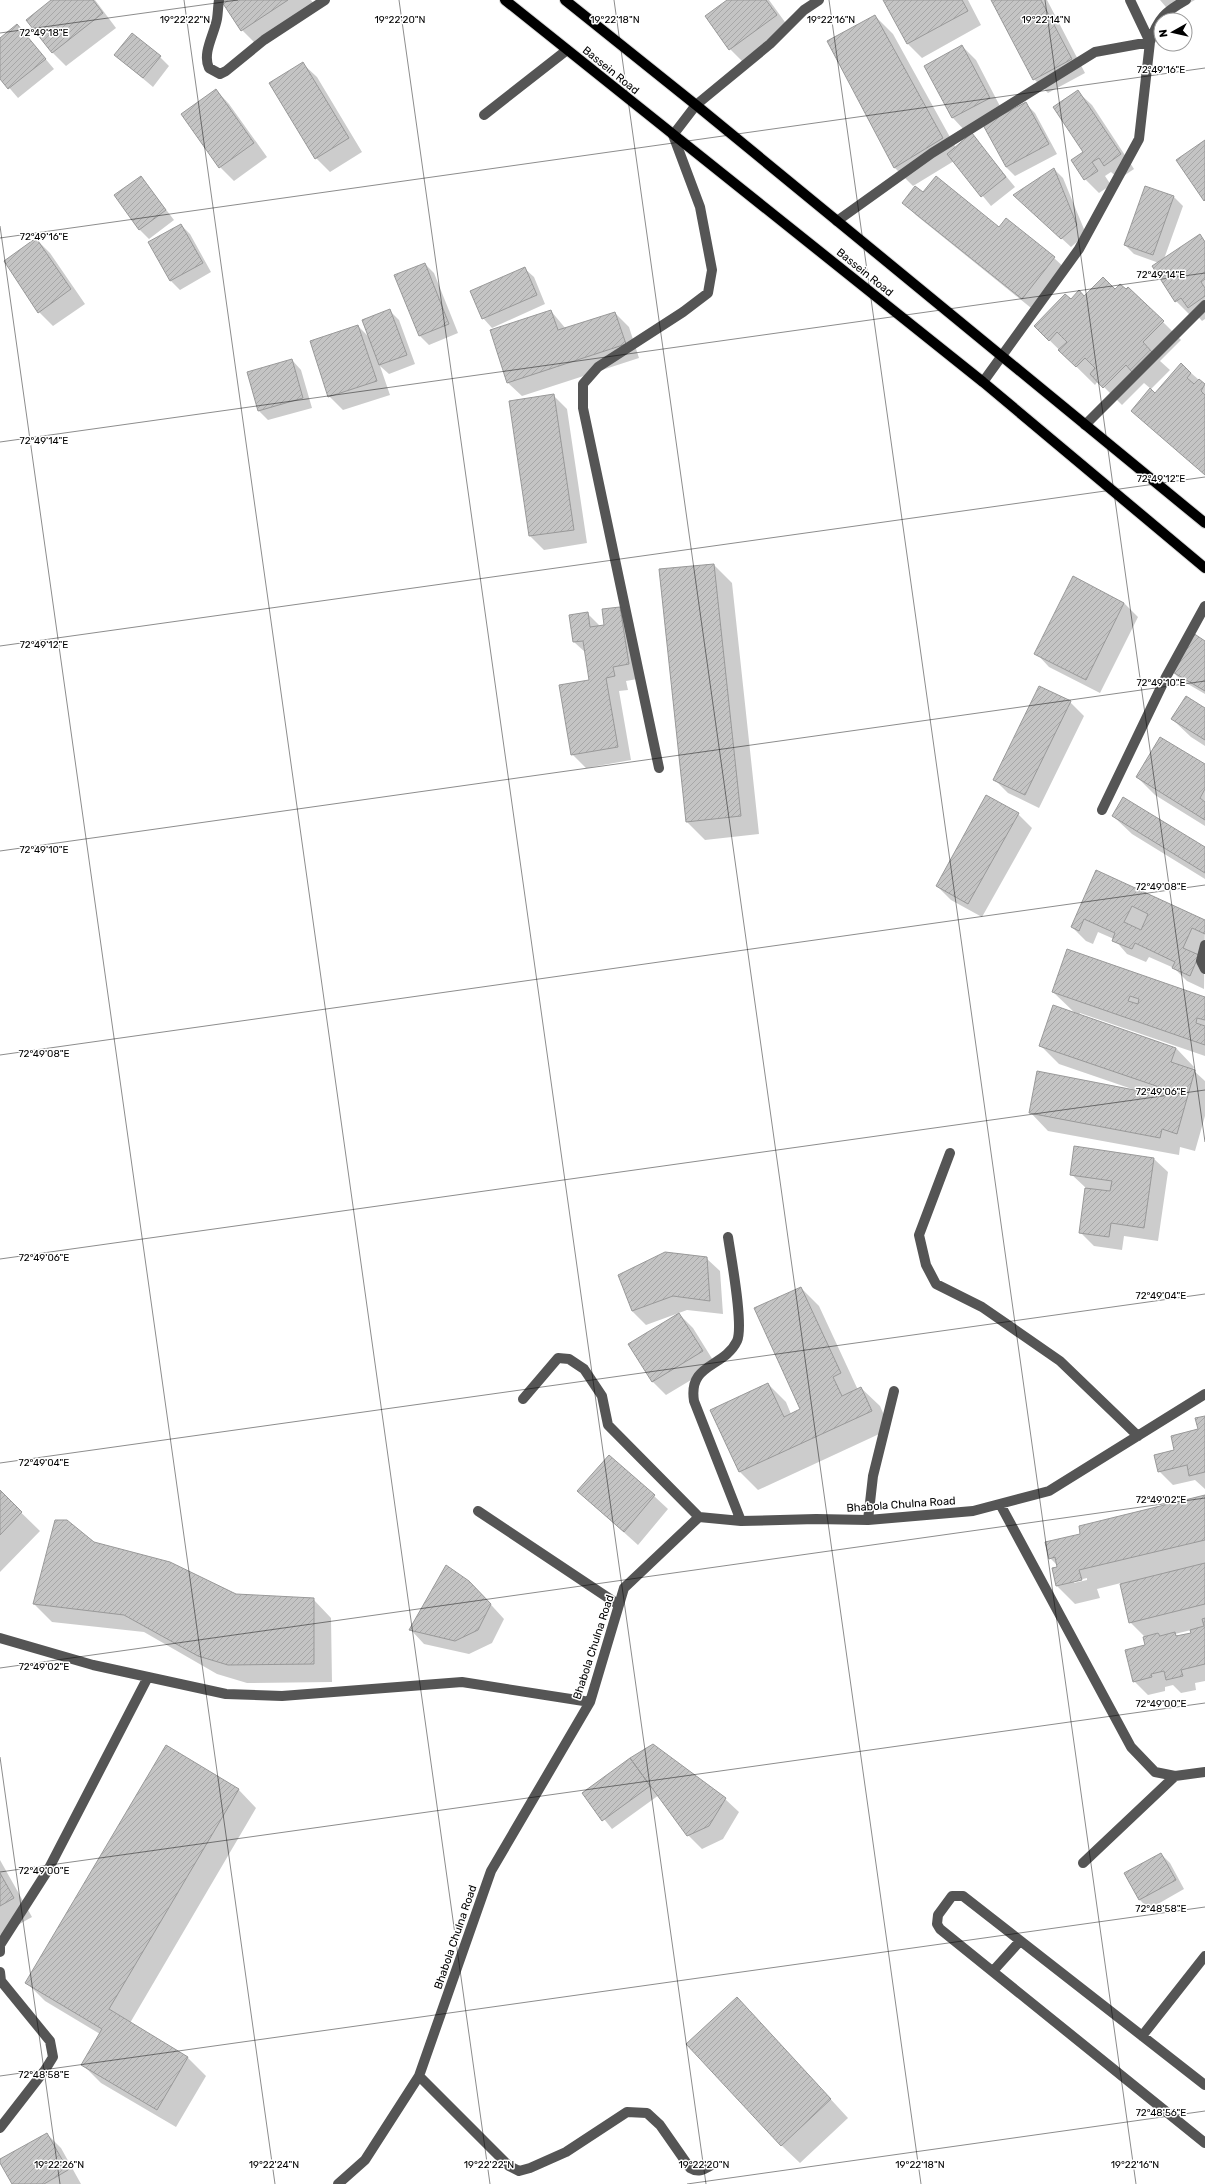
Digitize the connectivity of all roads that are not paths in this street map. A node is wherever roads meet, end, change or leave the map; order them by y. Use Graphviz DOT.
graph roads {
  1 [pos="218,0"];
  2 [pos="326,0"];
  3 [pos="505,0"];
  4 [pos="565,0"];
  5 [pos="819,0"];
  6 [pos="1130,0"];
  7 [pos="1186,0"];
  8 [pos="1150,42"];
  9 [pos="568,50"];
  10 [pos="696,105"];
  11 [pos="484,115"];
  12 [pos="673,135"];
  13 [pos="837,221"];
  14 [pos="1205,305"];
  15 [pos="1001,355"];
  16 [pos="983,382"];
  17 [pos="1085,425"];
  18 [pos="1205,523"];
  19 [pos="1205,568"];
  20 [pos="1205,606"];
  21 [pos="659,768"];
  22 [pos="1102,810"];
  23 [pos="1205,945"];
  24 [pos="1205,969"];
  25 [pos="950,1153"];
  26 [pos="728,1238"];
  27 [pos="894,1391"];
  28 [pos="1205,1394"];
  29 [pos="523,1399"];
  30 [pos="1138,1436"];
  31 [pos="1000,1504"];
  32 [pos="478,1511"];
  33 [pos="698,1517"];
  34 [pos="868,1520"];
  35 [pos="741,1521"];
  36 [pos="620,1605"];
  37 [pos="0,1638"];
  38 [pos="148,1677"];
  39 [pos="590,1702"];
  40 [pos="1205,1772"];
  41 [pos="1175,1776"];
  42 [pos="1083,1863"];
  43 [pos="1020,1941"];
  44 [pos="0,1952"];
  45 [pos="1205,1956"];
  46 [pos="993,1971"];
  47 [pos="0,1972"];
  48 [pos="1142,2036"];
  49 [pos="419,2076"];
  50 [pos="1205,2085"];
  51 [pos="0,2128"];
  52 [pos="1205,2143"];
  53 [pos="710,2166"];
  54 [pos="338,2184"];
  1 -- 2 [label="street"];
  3 -- 9 [label="main road, Bassein Road"];
  4 -- 10 [label="main road, Bassein Road"];
  5 -- 10 [label="street"];
  6 -- 8 [label="street"];
  7 -- 8 [label="street"];
  8 -- 13 [label="street"];
  8 -- 15 [label="street"];
  9 -- 11 [label="street"];
  9 -- 12 [label="main road, Bassein Road"];
  10 -- 12 [label="street"];
  10 -- 13 [label="main road, Bassein Road"];
  12 -- 16 [label="main road, Bassein Road"];
  12 -- 21 [label="street"];
  13 -- 15 [label="main road, Bassein Road"];
  14 -- 17 [label="street"];
  15 -- 16 [label="street"];
  15 -- 17 [label="main road, Bassein Road"];
  16 -- 19 [label="main road, Bassein Road"];
  17 -- 18 [label="main road, Bassein Road"];
  20 -- 22 [label="street"];
  23 -- 24 [label="street"];
  25 -- 30 [label="street"];
  26 -- 35 [label="street"];
  27 -- 34 [label="street"];
  28 -- 30 [label="street, Bhabola Chulna Road"];
  29 -- 33 [label="street"];
  30 -- 31 [label="street, Bhabola Chulna Road"];
  31 -- 34 [label="street, Bhabola Chulna Road"];
  31 -- 41 [label="street"];
  32 -- 36 [label="street"];
  33 -- 35 [label="street, Bhabola Chulna Road"];
  33 -- 36 [label="street, Bhabola Chulna Road"];
  34 -- 35 [label="street, Bhabola Chulna Road"];
  36 -- 39 [label="street, Bhabola Chulna Road"];
  37 -- 38 [label="street"];
  38 -- 39 [label="street"];
  38 -- 44 [label="street"];
  39 -- 49 [label="street, Bhabola Chulna Road"];
  40 -- 41 [label="street"];
  41 -- 42 [label="street"];
  43 -- 46 [label="street"];
  43 -- 46 [label="street"];
  43 -- 48 [label="street"];
  45 -- 48 [label="street"];
  46 -- 52 [label="street"];
  47 -- 51 [label="street"];
  48 -- 50 [label="street"];
  49 -- 53 [label="street"];
  49 -- 54 [label="street, Bhabola Chulna Road"];
}
